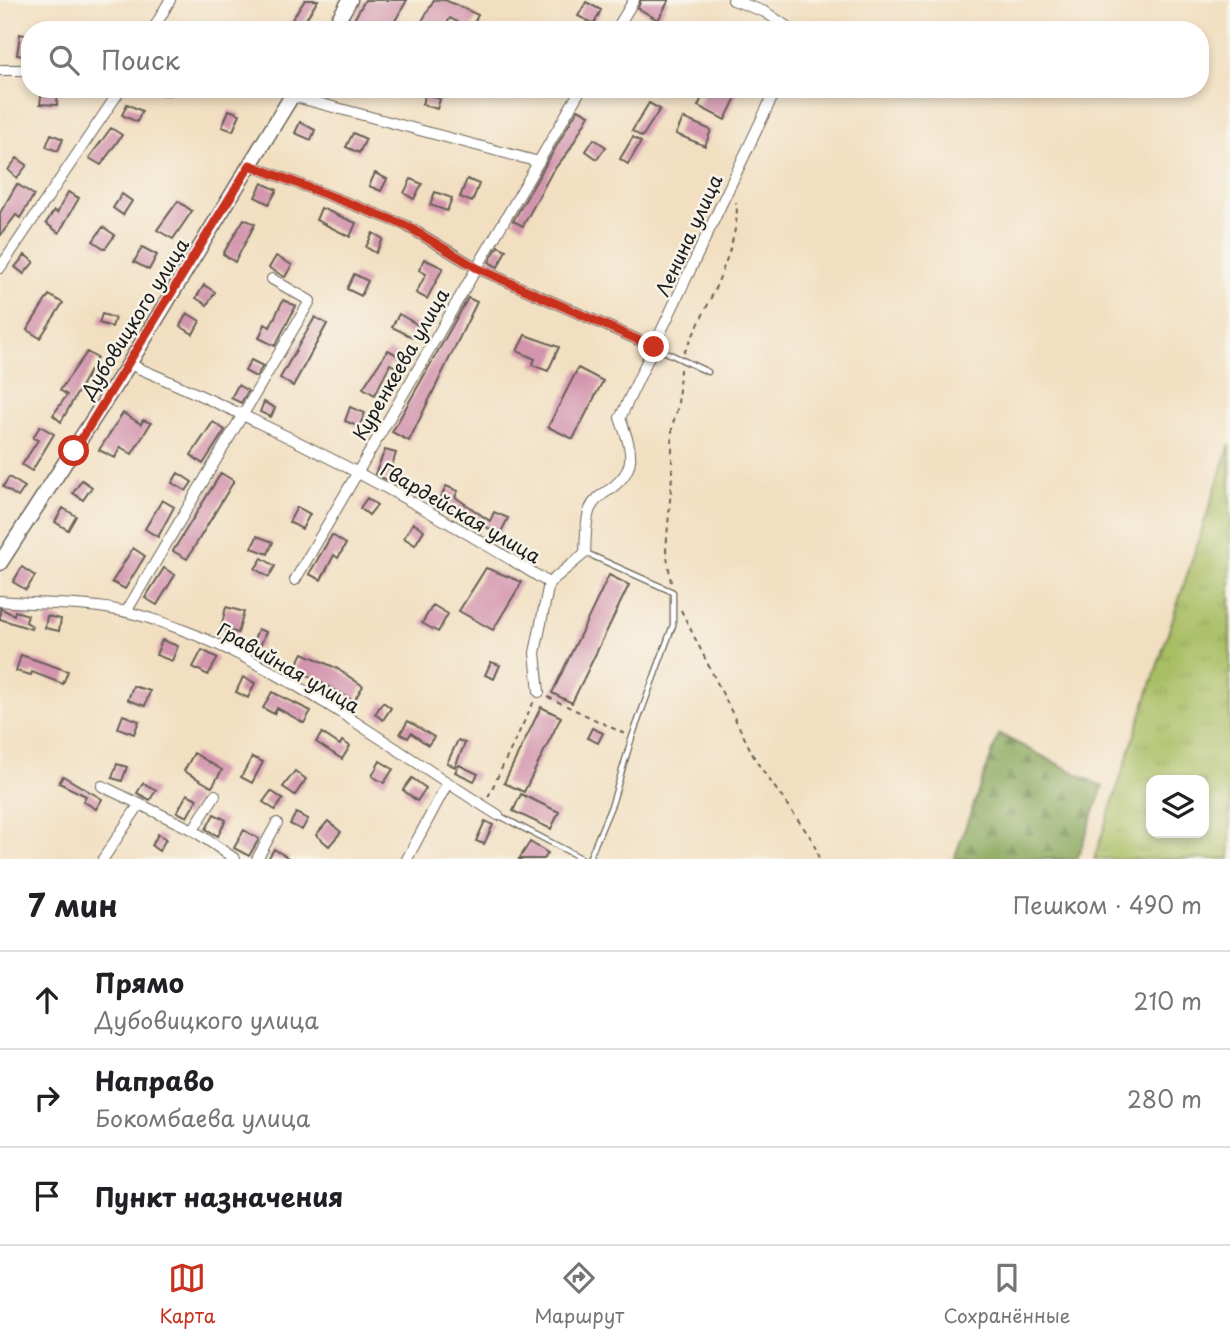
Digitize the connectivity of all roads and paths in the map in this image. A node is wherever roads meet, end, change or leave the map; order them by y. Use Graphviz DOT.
graph roads {
  1 [pos="170,0"];
  2 [pos="350,0"];
  3 [pos="634,0"];
  4 [pos="733,0"];
  5 [pos="158,21"];
  6 [pos="337,21"];
  7 [pos="621,21"];
  8 [pos="776,21"];
  9 [pos="0,70"];
  10 [pos="21,70"];
  11 [pos="115,98"];
  12 [pos="291,98"];
  13 [pos="312,98"];
  14 [pos="572,98"];
  15 [pos="772,98"];
  16 [pos="539,163"];
  17 [pos="250,165"];
  18 [pos="731,185"];
  19 [pos="0,268"];
  20 [pos="477,268"];
  21 [pos="272,279"];
  22 [pos="654,347"];
  23 [pos="682,360"];
  24 [pos="130,364"];
  25 [pos="708,372"];
  26 [pos="244,413"];
  27 [pos="357,473"];
  28 [pos="585,553"];
  29 [pos="0,563"];
  30 [pos="295,580"];
  31 [pos="549,583"];
  32 [pos="673,592"];
  33 [pos="0,601"];
  34 [pos="126,612"];
  35 [pos="538,692"];
  36 [pos="632,737"];
  37 [pos="447,784"];
  38 [pos="102,786"];
  39 [pos="215,795"];
  40 [pos="139,805"];
  41 [pos="483,806"];
  42 [pos="498,816"];
  43 [pos="277,823"];
  44 [pos="193,830"];
  45 [pos="103,859"];
  46 [pos="235,859"];
  47 [pos="257,859"];
  48 [pos="407,859"];
  49 [pos="583,859"];
  50 [pos="589,859"];
  51 [pos="819,859"];
  1 -- 5 [label="street"];
  2 -- 6 [label="street"];
  3 -- 7 [label="street"];
  4 -- 8 [label="street"];
  9 -- 10 [label="street"];
  11 -- 19 [label="street"];
  12 -- 17 [label="street, Дубовицкого улица"];
  13 -- 16 [label="street"];
  14 -- 16 [label="street, Куренкеева улица"];
  15 -- 18 [label="street, Ленина улица"];
  16 -- 20 [label="street, Куренкеева улица"];
  17 -- 20 [label="street"];
  17 -- 24 [label="street, Дубовицкого улица"];
  18 -- 22 [label="street, Ленина улица"];
  18 -- 23 [label="path"];
  20 -- 22 [label="street"];
  20 -- 27 [label="street, Куренкеева улица"];
  21 -- 26 [label="street"];
  22 -- 23 [label="lane"];
  22 -- 28 [label="street, Ленина улица"];
  23 -- 25 [label="lane"];
  23 -- 32 [label="path"];
  24 -- 26 [label="street, Гвардейская улица"];
  24 -- 29 [label="street, Дубовицкого улица"];
  26 -- 27 [label="street, Гвардейская улица"];
  26 -- 34 [label="street"];
  27 -- 30 [label="street, Куренкеева улица"];
  27 -- 31 [label="street, Гвардейская улица"];
  28 -- 31 [label="street"];
  28 -- 32 [label="lane"];
  31 -- 35 [label="street"];
  32 -- 36 [label="lane"];
  32 -- 51 [label="path"];
  33 -- 34 [label="street, Гравийная улица"];
  34 -- 37 [label="street, Гравийная улица"];
  35 -- 36 [label="path"];
  35 -- 41 [label="path"];
  36 -- 50 [label="lane"];
  37 -- 41 [label="street, Гравийная улица"];
  37 -- 48 [label="street"];
  38 -- 40 [label="street"];
  39 -- 44 [label="street"];
  40 -- 44 [label="street"];
  40 -- 45 [label="street"];
  41 -- 42 [label="street, Гравийная улица"];
  42 -- 49 [label="lane"];
  43 -- 47 [label="street"];
  44 -- 46 [label="street"];
}
